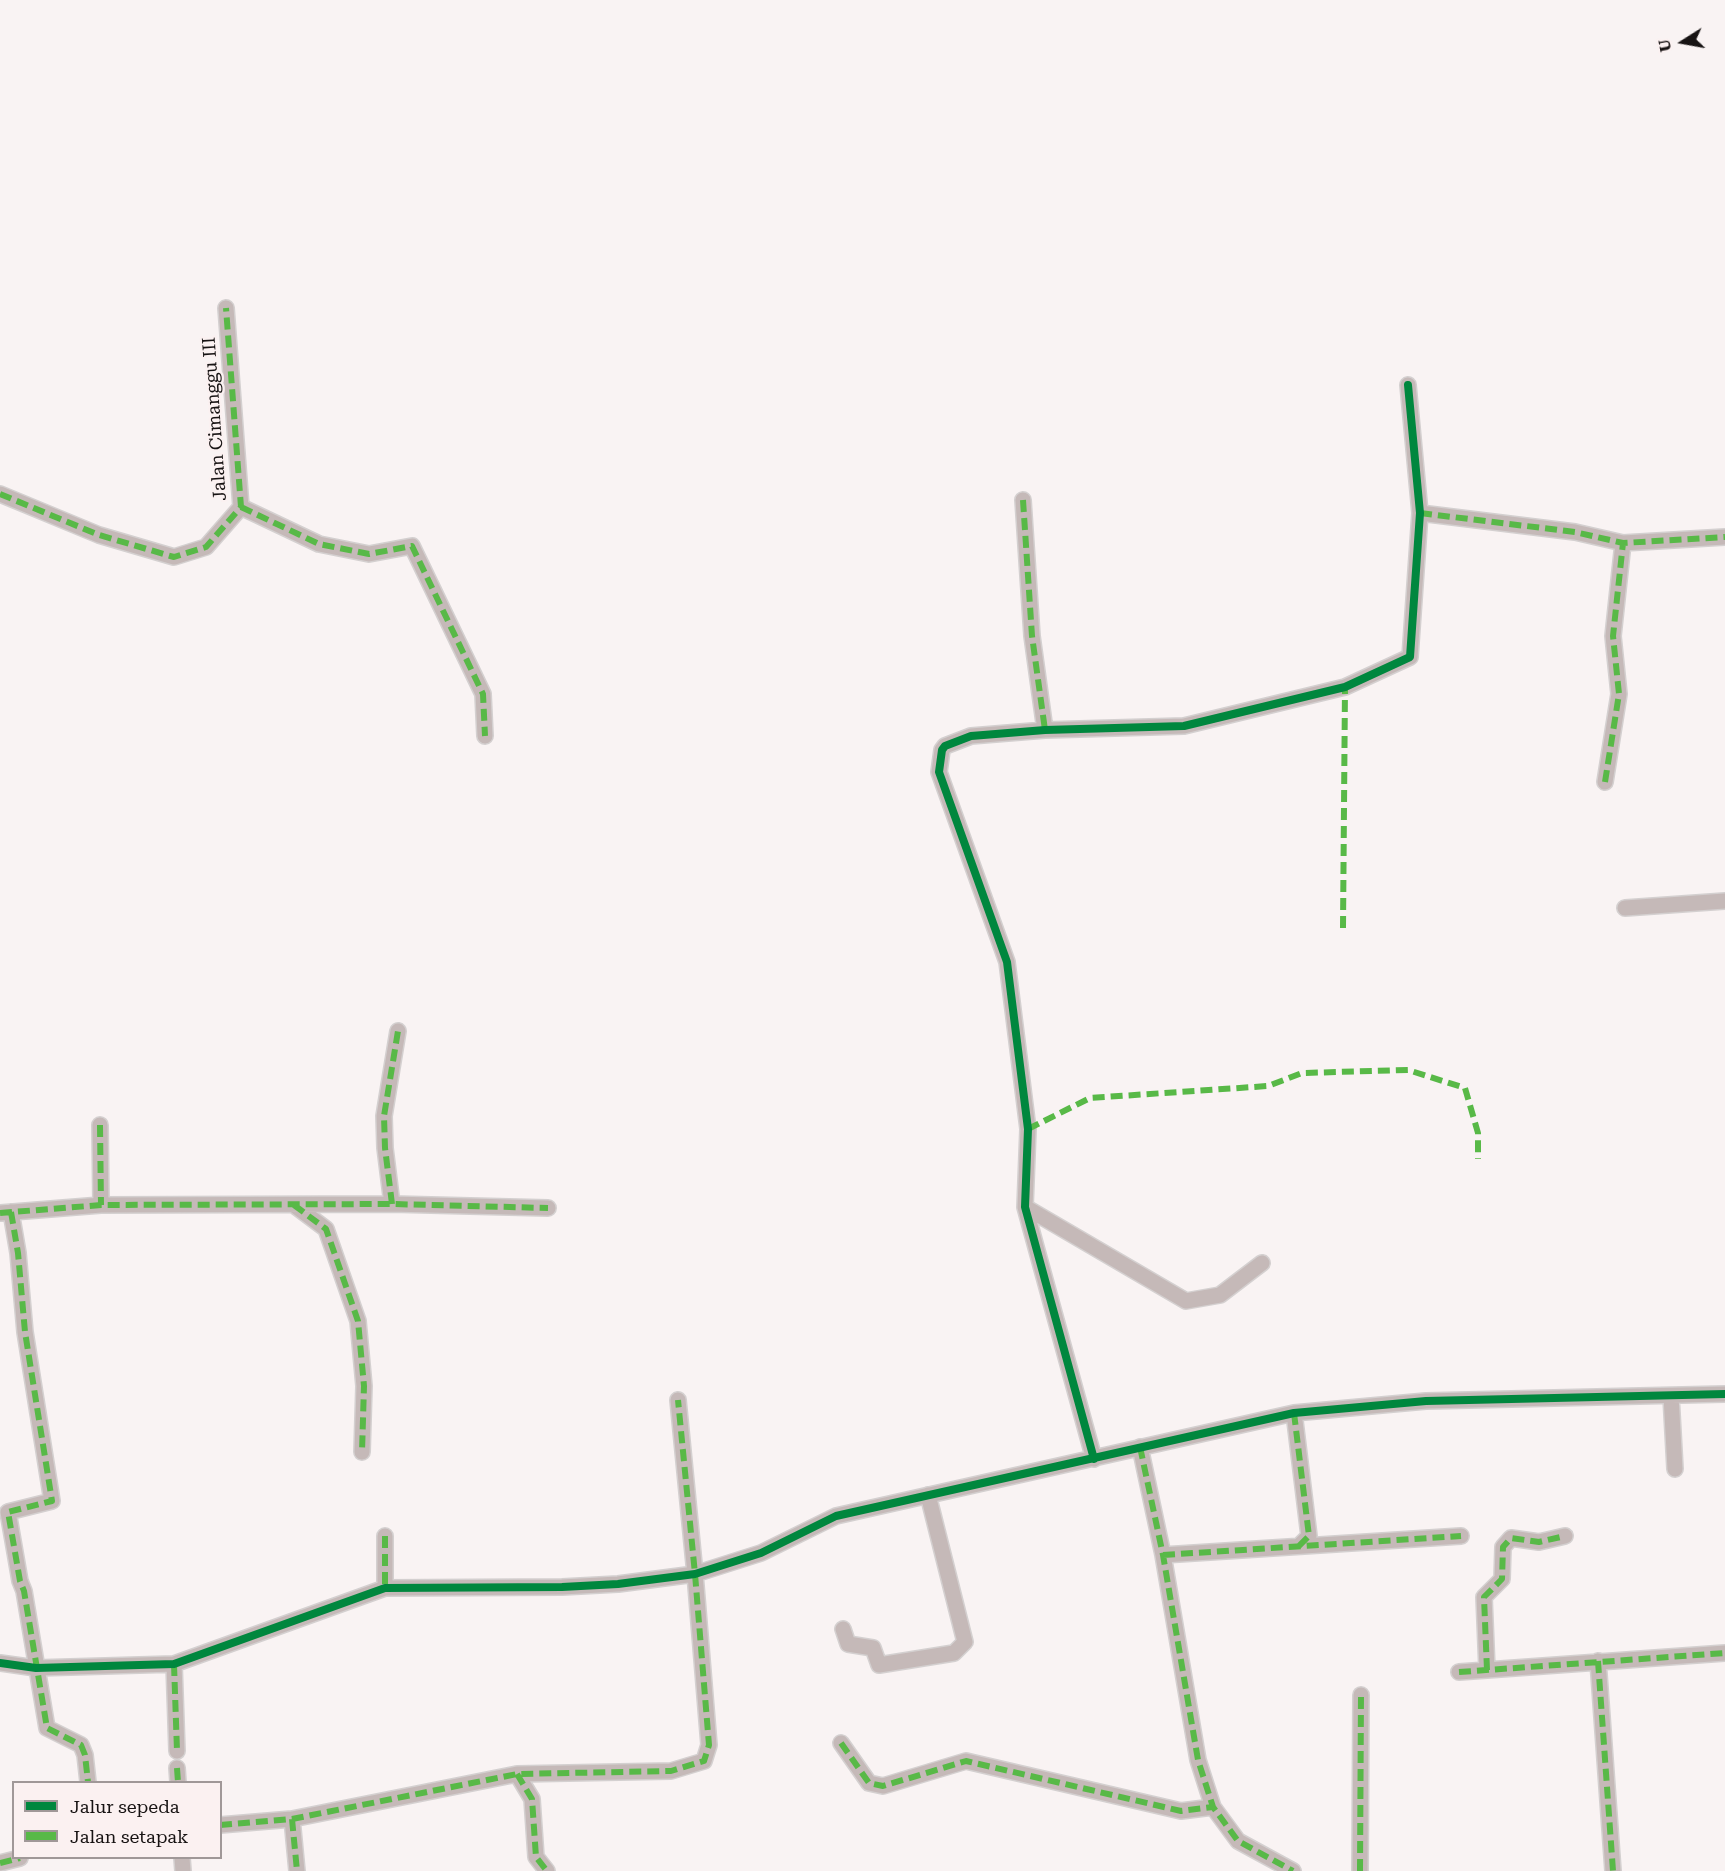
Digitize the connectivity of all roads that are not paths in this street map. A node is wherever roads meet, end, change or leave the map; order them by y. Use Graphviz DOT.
graph roads {
  1 [pos="226,308"];
  2 [pos="1408,385"];
  3 [pos="0,494"];
  4 [pos="1023,500"];
  5 [pos="241,507"];
  6 [pos="1420,513"];
  7 [pos="1725,537"];
  8 [pos="1623,543"];
  9 [pos="1045,730"];
  10 [pos="485,736"];
  11 [pos="1605,782"];
  12 [pos="1725,901"];
  13 [pos="1625,908"];
  14 [pos="398,1031"];
  15 [pos="100,1125"];
  16 [pos="392,1204"];
  17 [pos="101,1205"];
  18 [pos="294,1206"];
  19 [pos="548,1208"];
  20 [pos="1025,1208"];
  21 [pos="5,1213"];
  22 [pos="1262,1263"];
  23 [pos="1725,1394"];
  24 [pos="1671,1396"];
  25 [pos="678,1400"];
  26 [pos="1294,1413"];
  27 [pos="1140,1447"];
  28 [pos="362,1452"];
  29 [pos="1094,1459"];
  30 [pos="1675,1469"];
  31 [pos="928,1495"];
  32 [pos="385,1536"];
  33 [pos="1461,1536"];
  34 [pos="1565,1536"];
  35 [pos="1299,1545"];
  36 [pos="1163,1555"];
  37 [pos="695,1574"];
  38 [pos="385,1588"];
  39 [pos="843,1629"];
  40 [pos="1725,1653"];
  41 [pos="1599,1661"];
  42 [pos="0,1663"];
  43 [pos="174,1664"];
  44 [pos="36,1668"];
  45 [pos="1487,1670"];
  46 [pos="1459,1672"];
  47 [pos="1362,1695"];
  48 [pos="841,1743"];
  49 [pos="177,1751"];
  50 [pos="517,1774"];
  51 [pos="88,1781"];
  52 [pos="1214,1806"];
  53 [pos="292,1819"];
  54 [pos="222,1825"];
  55 [pos="297,1871"];
  56 [pos="547,1871"];
  57 [pos="1293,1871"];
  58 [pos="1360,1871"];
  59 [pos="1613,1871"];
  1 -- 5 [label="street, Jalan Cimanggu III"];
  2 -- 6 [label="street"];
  3 -- 5 [label="street, Jalan Cimanggu III"];
  4 -- 9 [label="street"];
  5 -- 10 [label="street"];
  6 -- 8 [label="street"];
  6 -- 9 [label="street"];
  7 -- 8 [label="street"];
  8 -- 11 [label="street"];
  9 -- 20 [label="street"];
  12 -- 13 [label="street"];
  14 -- 16 [label="street"];
  15 -- 17 [label="street"];
  16 -- 18 [label="street"];
  16 -- 19 [label="street"];
  17 -- 18 [label="street"];
  17 -- 21 [label="street"];
  18 -- 28 [label="street"];
  20 -- 22 [label="street"];
  20 -- 29 [label="street"];
  21 -- 44 [label="street"];
  23 -- 24 [label="street"];
  24 -- 26 [label="street"];
  24 -- 30 [label="street"];
  25 -- 37 [label="street"];
  26 -- 27 [label="street"];
  26 -- 35 [label="street"];
  27 -- 29 [label="street"];
  27 -- 36 [label="street"];
  29 -- 31 [label="street"];
  31 -- 37 [label="street"];
  31 -- 39 [label="street"];
  32 -- 38 [label="street"];
  33 -- 35 [label="street"];
  34 -- 45 [label="street"];
  35 -- 36 [label="street"];
  36 -- 52 [label="street"];
  37 -- 38 [label="street"];
  37 -- 50 [label="street"];
  38 -- 43 [label="street"];
  40 -- 41 [label="street"];
  41 -- 45 [label="street"];
  41 -- 59 [label="street"];
  42 -- 44 [label="street"];
  43 -- 44 [label="street"];
  43 -- 49 [label="street"];
  44 -- 51 [label="street"];
  45 -- 46 [label="street"];
  47 -- 58 [label="street"];
  48 -- 52 [label="street"];
  50 -- 53 [label="street"];
  50 -- 56 [label="street"];
  52 -- 57 [label="street"];
  53 -- 54 [label="street"];
  53 -- 55 [label="street"];
}
